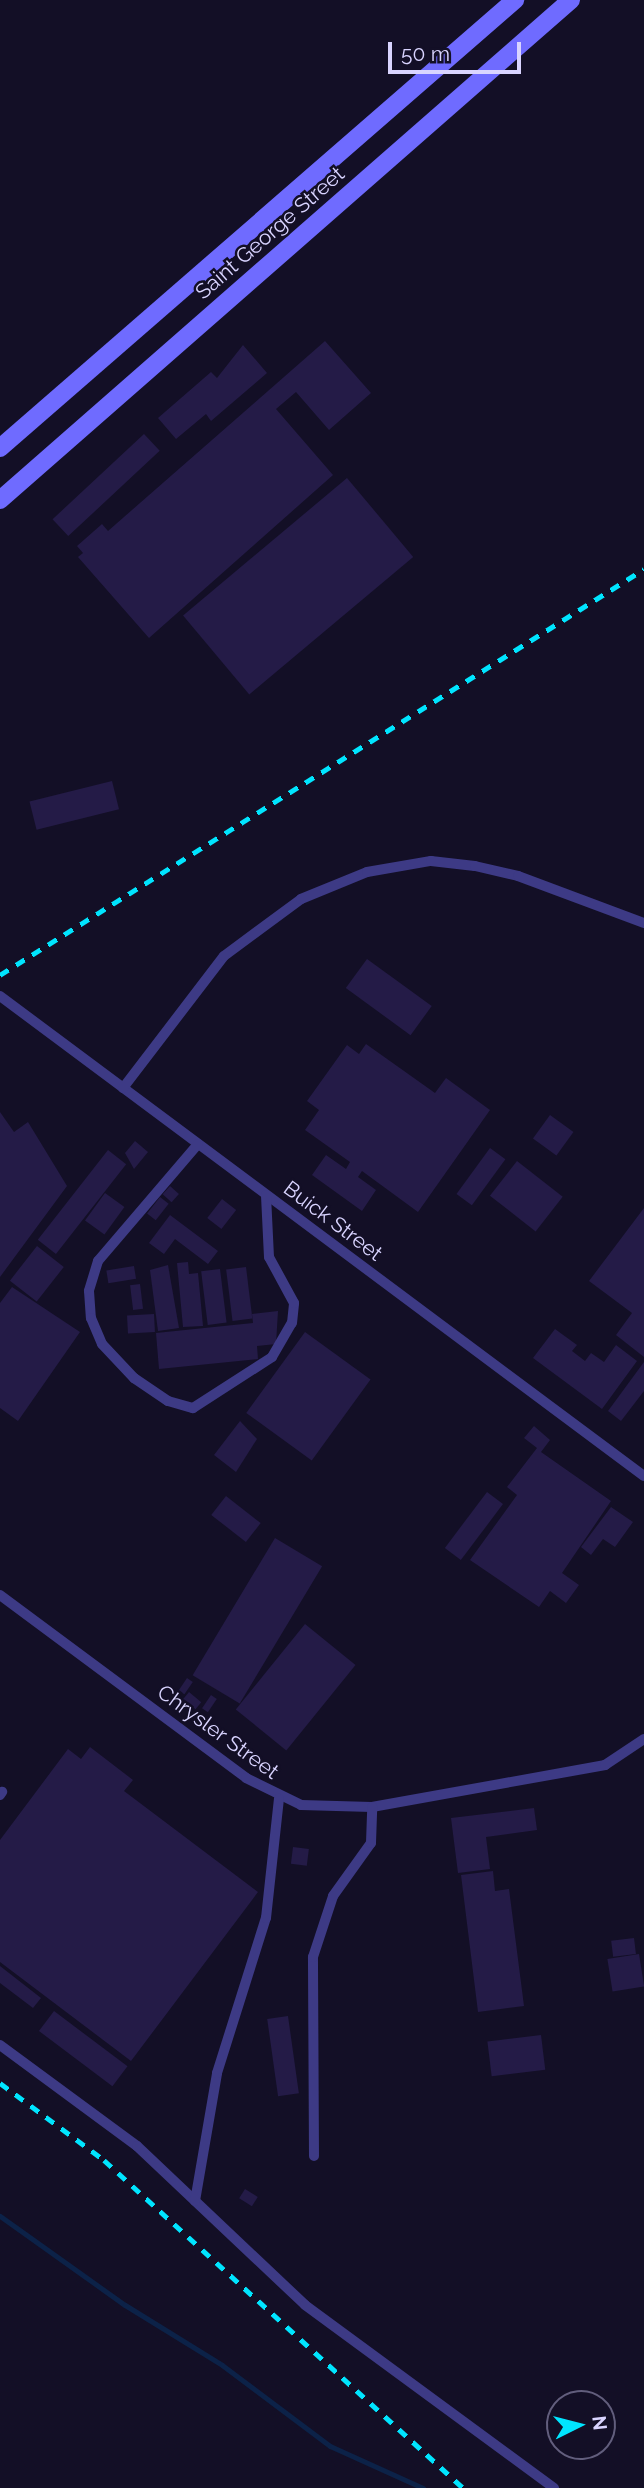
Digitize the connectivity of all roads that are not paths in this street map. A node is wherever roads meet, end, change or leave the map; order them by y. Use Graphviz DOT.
graph roads {
  1 [pos="515,0"];
  2 [pos="571,0"];
  3 [pos="0,448"];
  4 [pos="0,500"];
  5 [pos="644,923"];
  6 [pos="0,996"];
  7 [pos="123,1088"];
  8 [pos="198,1144"];
  9 [pos="266,1195"];
  10 [pos="644,1476"];
  11 [pos="0,1595"];
  12 [pos="644,1739"];
  13 [pos="279,1799"];
  14 [pos="372,1807"];
  15 [pos="0,2045"];
  16 [pos="314,2156"];
  17 [pos="195,2201"];
  18 [pos="554,2488"];
  1 -- 3 [label="main road, Saint George Street"];
  2 -- 4 [label="main road, Saint George Street"];
  5 -- 7 [label="lane"];
  6 -- 7 [label="lane, Buick Street"];
  7 -- 8 [label="lane, Buick Street"];
  8 -- 9 [label="lane, Buick Street"];
  8 -- 9 [label="lane"];
  9 -- 10 [label="lane, Buick Street"];
  11 -- 13 [label="lane, Chrysler Street"];
  12 -- 14 [label="lane, Chrysler Street"];
  13 -- 14 [label="lane, Chrysler Street"];
  13 -- 17 [label="lane"];
  14 -- 16 [label="lane"];
  15 -- 17 [label="lane"];
  17 -- 18 [label="lane"];
}
